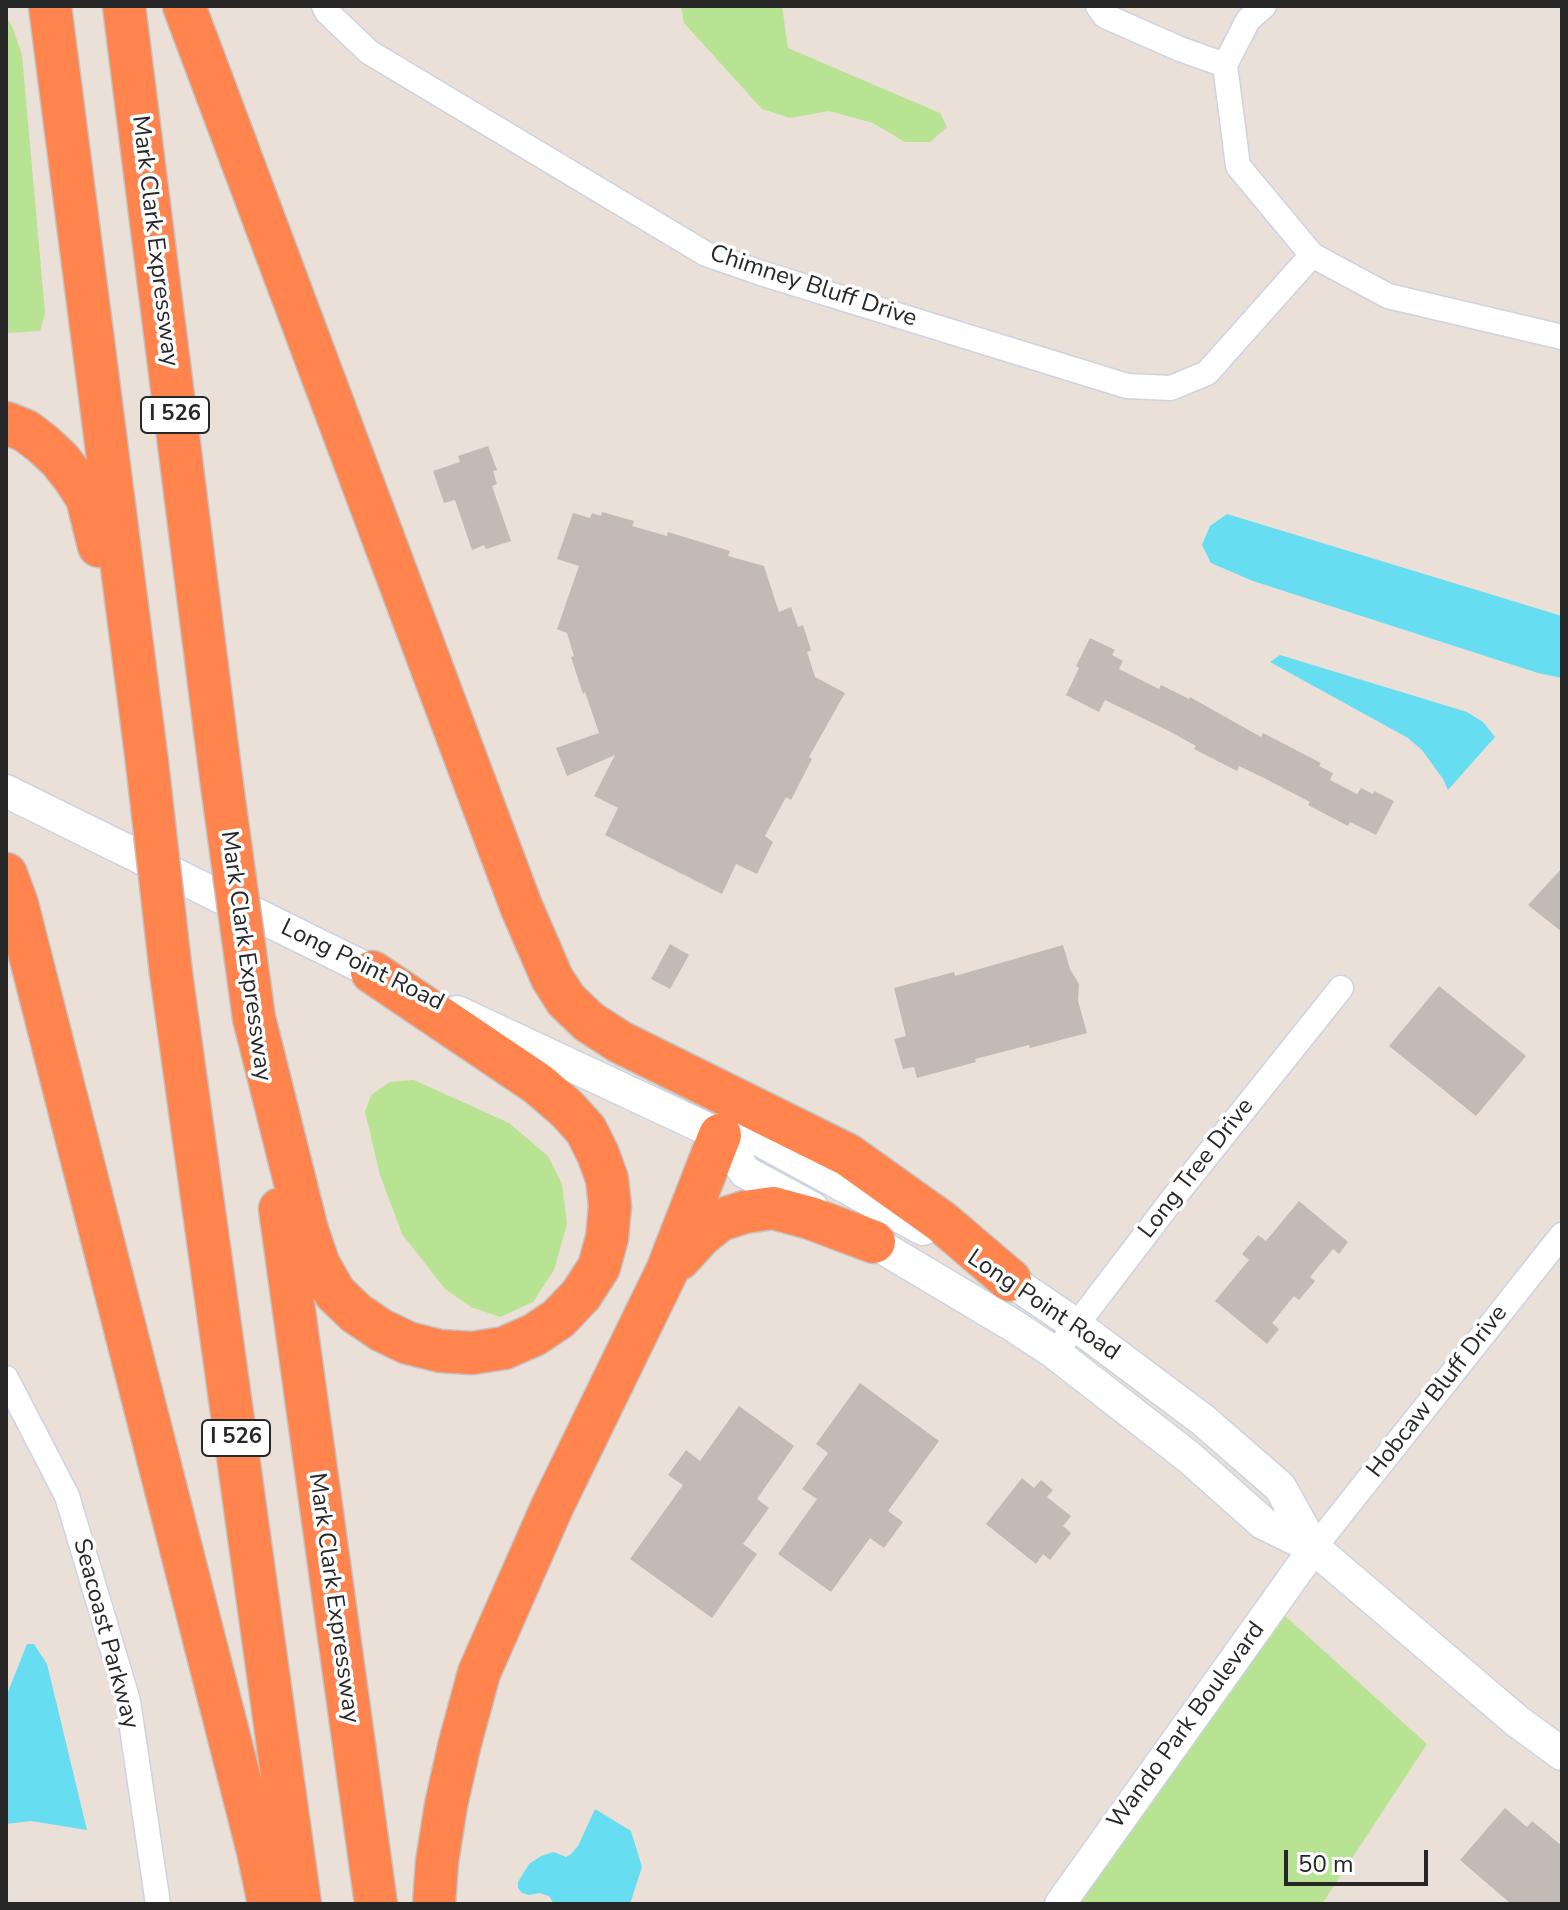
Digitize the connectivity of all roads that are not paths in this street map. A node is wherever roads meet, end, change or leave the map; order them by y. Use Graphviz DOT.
graph roads {
  1 [pos="50,6"];
  2 [pos="124,6"];
  3 [pos="184,6"];
  4 [pos="324,6"];
  5 [pos="1098,6"];
  6 [pos="1264,6"];
  7 [pos="1225,65"];
  8 [pos="1312,255"];
  9 [pos="1562,337"];
  10 [pos="6,423"];
  11 [pos="147,762"];
  12 [pos="6,791"];
  13 [pos="6,874"];
  14 [pos="372,972"];
  15 [pos="1341,988"];
  16 [pos="254,1018"];
  17 [pos="720,1135"];
  18 [pos="1562,1235"];
  19 [pos="874,1242"];
  20 [pos="667,1271"];
  21 [pos="1010,1280"];
  22 [pos="1076,1325"];
  23 [pos="1055,1353"];
  24 [pos="6,1378"];
  25 [pos="1314,1548"];
  26 [pos="1562,1754"];
  27 [pos="158,1904"];
  28 [pos="269,1904"];
  29 [pos="300,1904"];
  30 [pos="376,1904"];
  31 [pos="434,1904"];
  32 [pos="1060,1904"];
  1 -- 11 [label="highway, I 526"];
  2 -- 16 [label="highway, Mark Clark Expressway / I 526, bridge"];
  3 -- 21 [label="highway"];
  4 -- 8 [label="street, Chimney Bluff Drive"];
  5 -- 7 [label="street"];
  6 -- 7 [label="street"];
  7 -- 8 [label="street"];
  8 -- 9 [label="street"];
  10 -- 11 [label="highway"];
  11 -- 29 [label="highway, I 526, bridge"];
  12 -- 14 [label="main road, Long Point Road"];
  13 -- 28 [label="highway"];
  14 -- 16 [label="highway"];
  14 -- 17 [label="main road, Long Point Road"];
  15 -- 22 [label="street, Long Tree Drive"];
  16 -- 30 [label="highway, Mark Clark Expressway / I 526"];
  17 -- 19 [label="main road, Long Point Road"];
  17 -- 20 [label="highway"];
  17 -- 21 [label="main road, Long Point Road"];
  18 -- 25 [label="street, Hobcaw Bluff Drive"];
  19 -- 20 [label="highway"];
  19 -- 23 [label="main road, Long Point Road"];
  20 -- 31 [label="highway"];
  21 -- 22 [label="main road, Long Point Road"];
  22 -- 23 [label="street, Long Tree Drive"];
  22 -- 25 [label="main road, Long Point Road"];
  23 -- 25 [label="main road, Long Point Road"];
  24 -- 27 [label="street, Seacoast Parkway"];
  25 -- 26 [label="main road, Long Point Road"];
  25 -- 32 [label="street, Wando Park Boulevard"];
}
